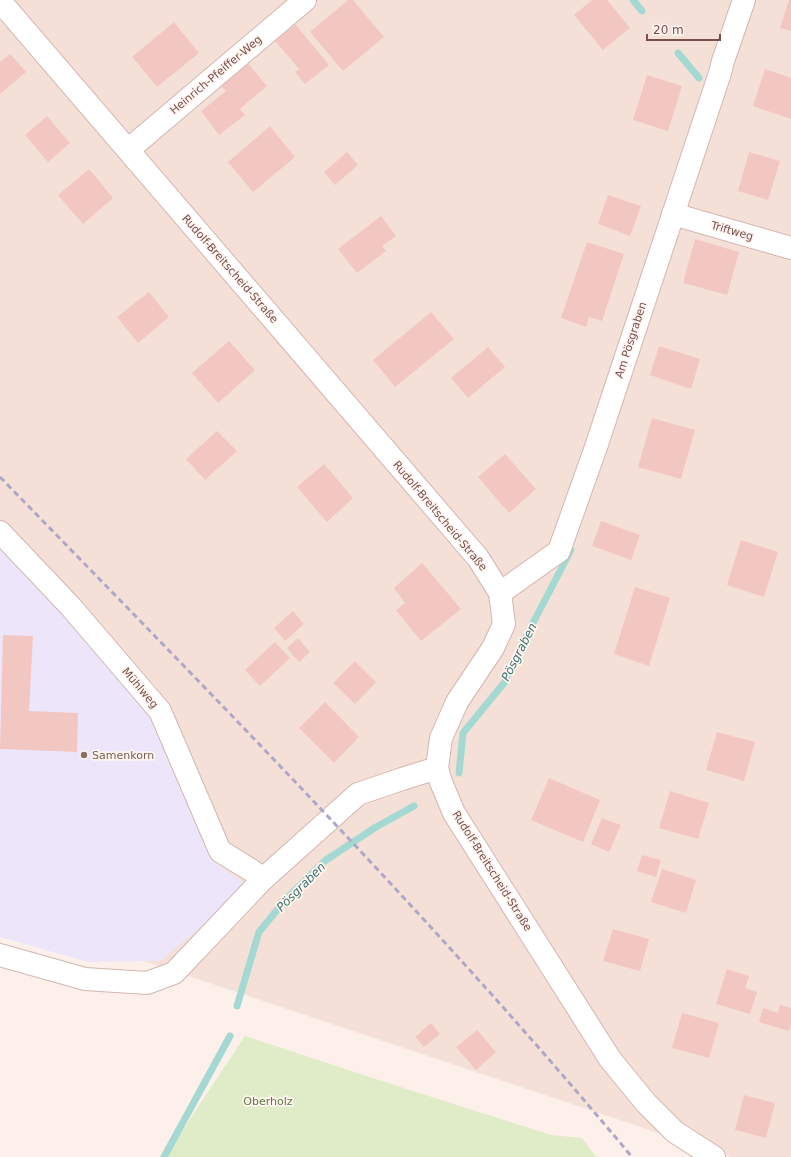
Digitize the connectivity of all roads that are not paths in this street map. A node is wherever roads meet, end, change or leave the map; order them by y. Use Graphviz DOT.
graph roads {
  1 [pos="305,0"];
  2 [pos="744,0"];
  3 [pos="0,1"];
  4 [pos="128,150"];
  5 [pos="673,214"];
  6 [pos="791,248"];
  7 [pos="0,532"];
  8 [pos="500,593"];
  9 [pos="437,768"];
  10 [pos="263,879"];
  11 [pos="0,955"];
  12 [pos="714,1157"];
  1 -- 4 [label="street, Heinrich-Pfeiffer-Weg"];
  2 -- 5 [label="street, Am Pösgraben"];
  3 -- 4 [label="street, Rudolf-Breitscheid-Straße"];
  4 -- 8 [label="street, Rudolf-Breitscheid-Straße"];
  5 -- 6 [label="street, Triftweg"];
  5 -- 8 [label="street, Am Pösgraben"];
  7 -- 10 [label="street, Mühlweg"];
  8 -- 9 [label="street, Rudolf-Breitscheid-Straße"];
  9 -- 10 [label="street"];
  9 -- 12 [label="street, Rudolf-Breitscheid-Straße"];
  10 -- 11 [label="street"];
}
